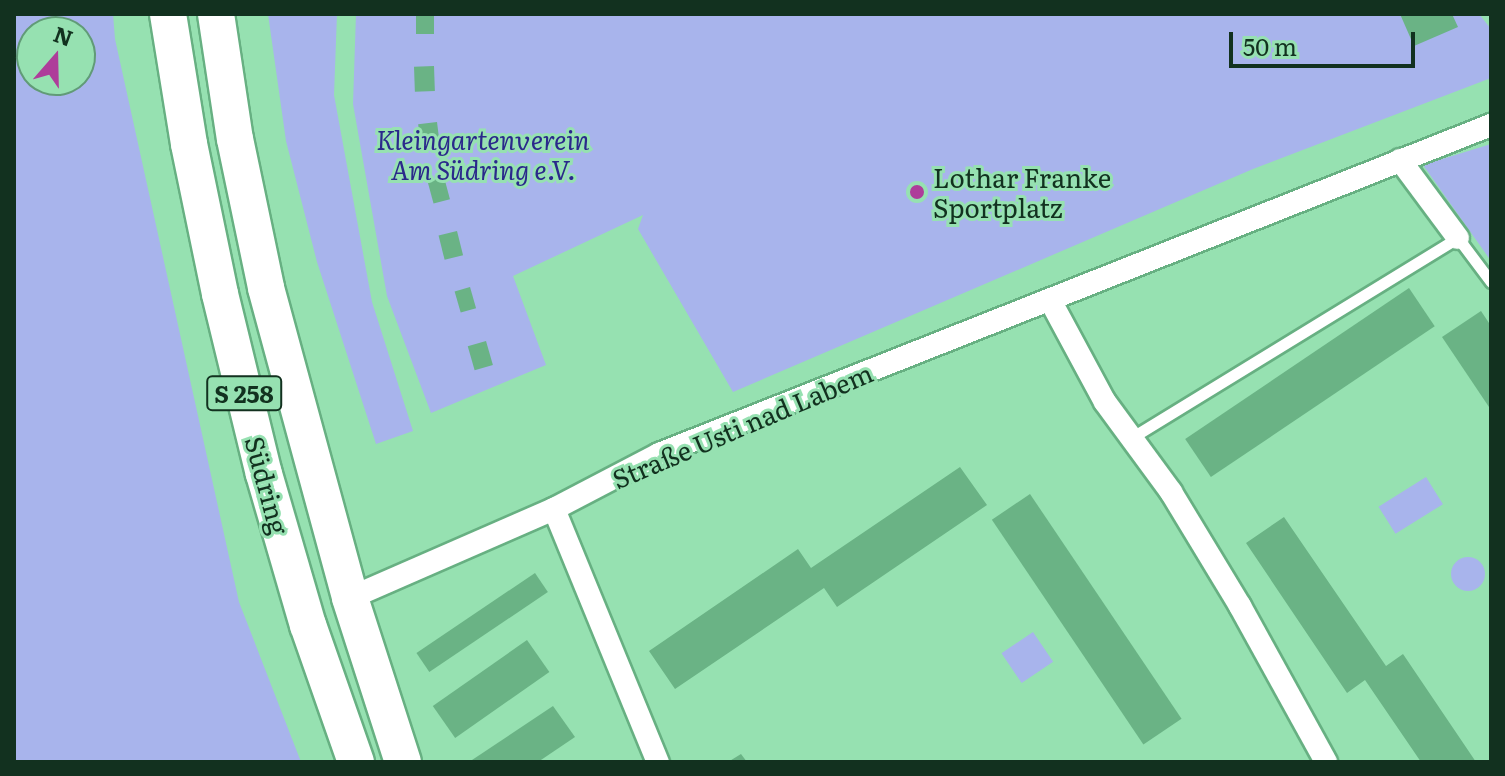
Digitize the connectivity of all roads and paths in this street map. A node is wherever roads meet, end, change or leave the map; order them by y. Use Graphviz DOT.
graph roads {
  1 [pos="168,14"];
  2 [pos="216,14"];
  3 [pos="1491,125"];
  4 [pos="1400,160"];
  5 [pos="1458,238"];
  6 [pos="1491,282"];
  7 [pos="1050,300"];
  8 [pos="1131,438"];
  9 [pos="554,509"];
  10 [pos="350,598"];
  11 [pos="356,762"];
  12 [pos="403,762"];
  13 [pos="658,762"];
  14 [pos="1326,762"];
  1 -- 11 [label="main road, Südring / S 258"];
  2 -- 10 [label="main road, Südring / S 258"];
  3 -- 4 [label="street, Straße Usti nad Labem"];
  4 -- 5 [label="street"];
  4 -- 7 [label="street, Straße Usti nad Labem"];
  5 -- 6 [label="lane"];
  5 -- 8 [label="lane"];
  7 -- 8 [label="street"];
  7 -- 9 [label="street, Straße Usti nad Labem"];
  8 -- 14 [label="street"];
  9 -- 10 [label="street, Straße Usti nad Labem"];
  9 -- 13 [label="street"];
  10 -- 12 [label="main road, Südring / S 258"];
}
